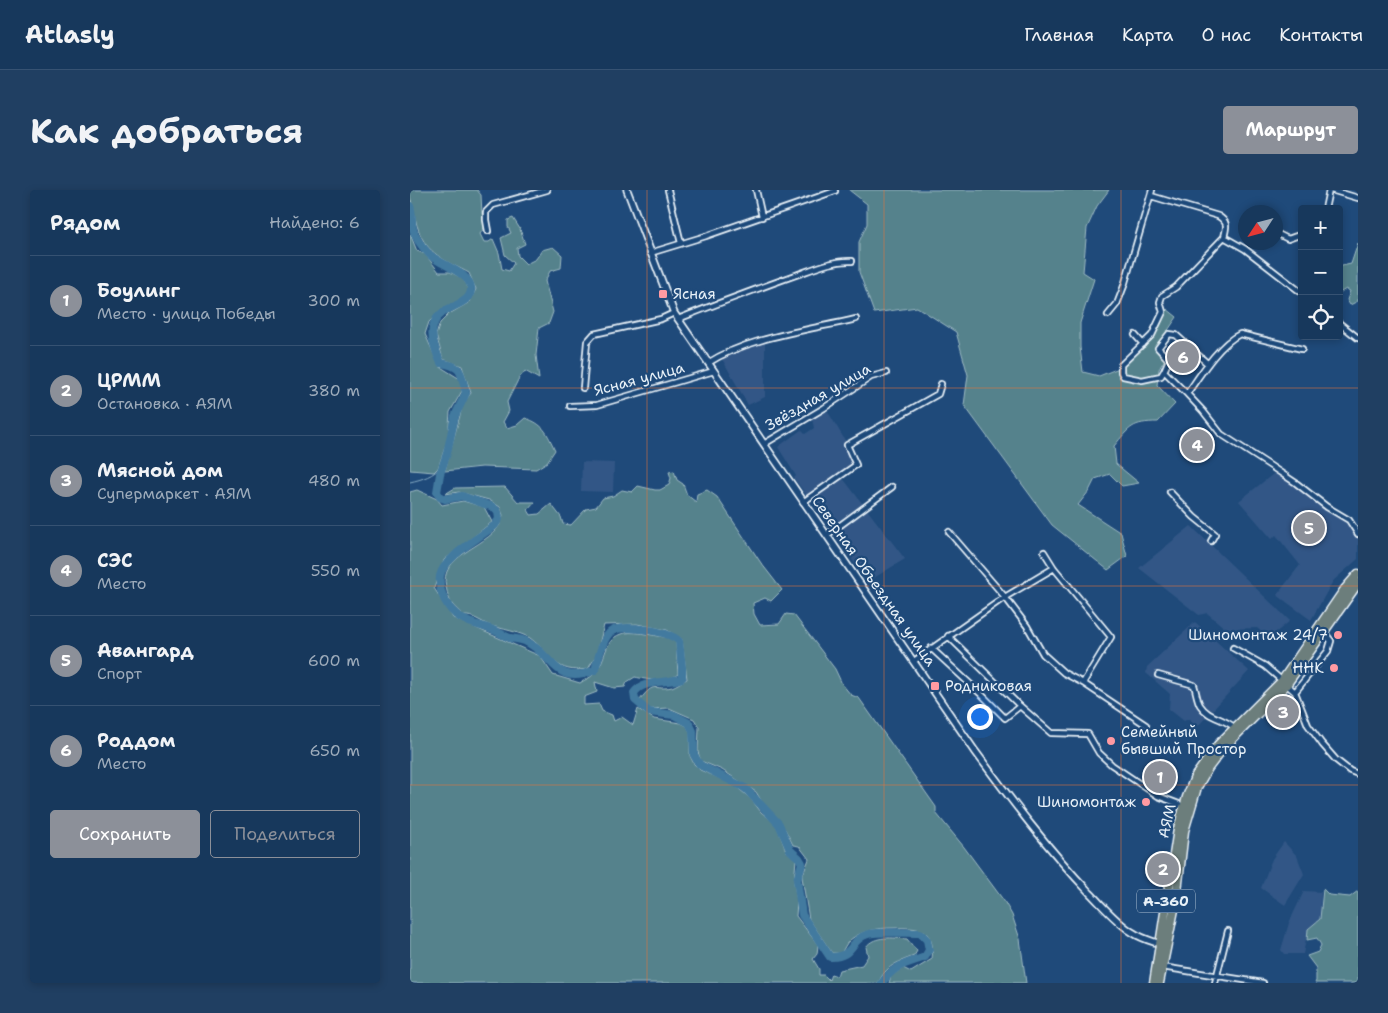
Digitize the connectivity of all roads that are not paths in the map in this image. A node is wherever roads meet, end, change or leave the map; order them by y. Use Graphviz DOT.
graph roads {
  1 [pos="547,190"];
  2 [pos="626,190"];
  3 [pos="668,190"];
  4 [pos="756,190"];
  5 [pos="1330,190"];
  6 [pos="835,191"];
  7 [pos="1152,193"];
  8 [pos="1358,198"];
  9 [pos="1326,205"];
  10 [pos="762,216"];
  11 [pos="488,231"];
  12 [pos="1298,235"];
  13 [pos="1283,236"];
  14 [pos="1224,237"];
  15 [pos="681,243"];
  16 [pos="1238,245"];
  17 [pos="1246,250"];
  18 [pos="650,253"];
  19 [pos="852,261"];
  20 [pos="1298,291"];
  21 [pos="1108,315"];
  22 [pos="676,316"];
  23 [pos="856,319"];
  24 [pos="1343,326"];
  25 [pos="1135,335"];
  26 [pos="1358,338"];
  27 [pos="1143,344"];
  28 [pos="1302,349"];
  29 [pos="708,363"];
  30 [pos="1208,364"];
  31 [pos="714,371"];
  32 [pos="1164,371"];
  33 [pos="886,373"];
  34 [pos="941,384"];
  35 [pos="583,388"];
  36 [pos="1187,394"];
  37 [pos="570,406"];
  38 [pos="764,444"];
  39 [pos="892,487"];
  40 [pos="1170,492"];
  41 [pos="804,502"];
  42 [pos="949,532"];
  43 [pos="1358,534"];
  44 [pos="827,535"];
  45 [pos="1211,541"];
  46 [pos="1044,552"];
  47 [pos="1054,568"];
  48 [pos="1358,574"];
  49 [pos="1358,583"];
  50 [pos="1006,597"];
  51 [pos="1324,632"];
  52 [pos="948,636"];
  53 [pos="930,648"];
  54 [pos="1233,648"];
  55 [pos="914,661"];
  56 [pos="1158,675"];
  57 [pos="1083,683"];
  58 [pos="1284,683"];
  59 [pos="1295,692"];
  60 [pos="1020,706"];
  61 [pos="1146,725"];
  62 [pos="1234,728"];
  63 [pos="1358,774"];
  64 [pos="1184,806"];
  65 [pos="1228,931"];
  66 [pos="1163,944"];
  67 [pos="1162,967"];
  68 [pos="1216,976"];
  69 [pos="1154,983"];
  70 [pos="1159,983"];
  71 [pos="1215,983"];
  72 [pos="1263,983"];
  1 -- 11 [label="street"];
  2 -- 18 [label="street, Северная Объездная улица"];
  3 -- 15 [label="street"];
  4 -- 10 [label="street"];
  5 -- 8 [label="street"];
  5 -- 9 [label="street"];
  6 -- 10 [label="street"];
  7 -- 14 [label="street"];
  7 -- 21 [label="street"];
  10 -- 15 [label="street"];
  12 -- 13 [label="street"];
  14 -- 16 [label="street"];
  14 -- 27 [label="street"];
  15 -- 18 [label="street"];
  17 -- 20 [label="street"];
  18 -- 22 [label="street, Северная Объездная улица"];
  19 -- 22 [label="street, Ясная улица"];
  22 -- 29 [label="street, Северная Объездная улица"];
  22 -- 35 [label="street, Ясная улица"];
  23 -- 29 [label="street"];
  24 -- 26 [label="street"];
  25 -- 27 [label="street"];
  27 -- 32 [label="street"];
  28 -- 30 [label="street"];
  29 -- 31 [label="street, Северная Объездная улица"];
  30 -- 32 [label="street"];
  30 -- 36 [label="street"];
  31 -- 37 [label="street, Ясная улица"];
  31 -- 38 [label="street, Северная Объездная улица"];
  32 -- 36 [label="street"];
  33 -- 38 [label="street, Звёздная улица"];
  34 -- 41 [label="street"];
  36 -- 43 [label="street"];
  38 -- 41 [label="street, Северная Объездная улица"];
  39 -- 44 [label="street"];
  40 -- 45 [label="street"];
  41 -- 44 [label="street, Северная Объездная улица"];
  42 -- 50 [label="street"];
  44 -- 55 [label="street, Северная Объездная улица"];
  46 -- 47 [label="street"];
  47 -- 50 [label="street"];
  47 -- 57 [label="street"];
  48 -- 58 [label="highway, АЯМ / А-360"];
  49 -- 51 [label="highway, АЯМ / А-360"];
  50 -- 52 [label="street"];
  50 -- 57 [label="street"];
  51 -- 58 [label="highway, АЯМ / А-360"];
  51 -- 59 [label="street"];
  52 -- 53 [label="street"];
  52 -- 60 [label="street"];
  53 -- 55 [label="street"];
  53 -- 60 [label="street"];
  54 -- 58 [label="street"];
  55 -- 66 [label="street, Северная Объездная улица"];
  56 -- 62 [label="street"];
  57 -- 61 [label="street"];
  58 -- 59 [label="street"];
  58 -- 62 [label="highway, АЯМ / А-360"];
  58 -- 66 [label="highway, АЯМ / А-360"];
  59 -- 63 [label="street"];
  60 -- 64 [label="street"];
  62 -- 64 [label="highway, АЯМ / А-360"];
  64 -- 66 [label="highway, АЯМ / А-360"];
  65 -- 68 [label="street"];
  66 -- 67 [label="highway, АЯМ / А-360"];
  66 -- 69 [label="highway, АЯМ / А-360"];
  67 -- 68 [label="street"];
  67 -- 70 [label="highway, АЯМ / А-360"];
  68 -- 71 [label="street"];
  68 -- 72 [label="street"];
}
